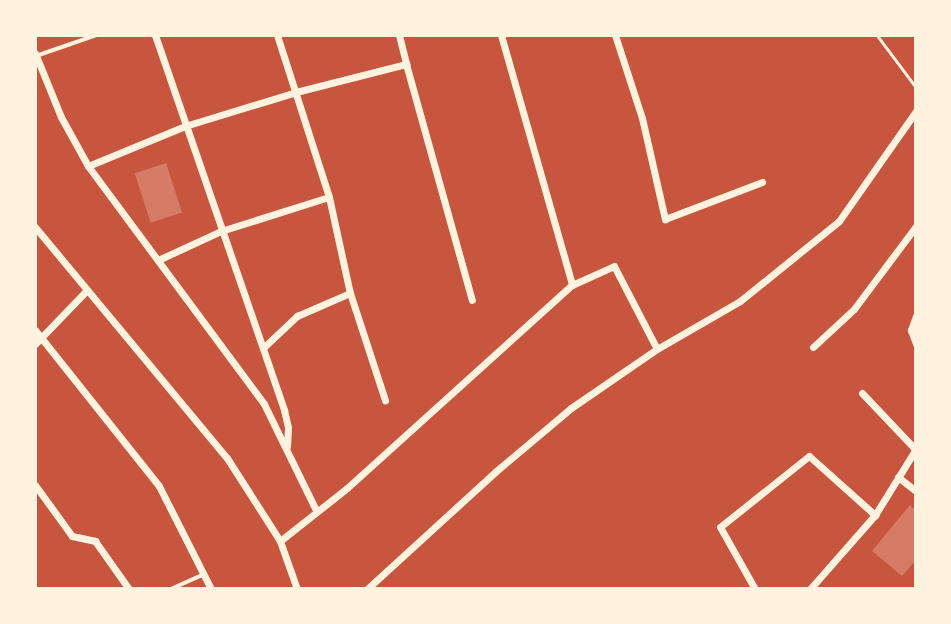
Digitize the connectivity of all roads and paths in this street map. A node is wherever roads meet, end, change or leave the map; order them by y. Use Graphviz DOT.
graph roads {
  1 [pos="97,35"];
  2 [pos="155,35"];
  3 [pos="277,35"];
  4 [pos="399,35"];
  5 [pos="501,35"];
  6 [pos="615,35"];
  7 [pos="877,35"];
  8 [pos="36,55"];
  9 [pos="406,64"];
  10 [pos="916,87"];
  11 [pos="296,92"];
  12 [pos="916,111"];
  13 [pos="185,126"];
  14 [pos="88,166"];
  15 [pos="762,182"];
  16 [pos="329,197"];
  17 [pos="916,226"];
  18 [pos="35,227"];
  19 [pos="221,231"];
  20 [pos="913,239"];
  21 [pos="158,260"];
  22 [pos="572,285"];
  23 [pos="87,290"];
  24 [pos="350,293"];
  25 [pos="472,300"];
  26 [pos="916,316"];
  27 [pos="37,332"];
  28 [pos="35,344"];
  29 [pos="916,344"];
  30 [pos="813,347"];
  31 [pos="263,348"];
  32 [pos="657,349"];
  33 [pos="862,393"];
  34 [pos="386,400"];
  35 [pos="287,449"];
  36 [pos="916,449"];
  37 [pos="898,477"];
  38 [pos="35,485"];
  39 [pos="916,491"];
  40 [pos="38,495"];
  41 [pos="317,512"];
  42 [pos="875,515"];
  43 [pos="281,541"];
  44 [pos="204,574"];
  45 [pos="128,589"];
  46 [pos="171,589"];
  47 [pos="211,589"];
  48 [pos="297,589"];
  49 [pos="367,589"];
  50 [pos="755,589"];
  51 [pos="810,589"];
  1 -- 8 [label="lane"];
  2 -- 13 [label="street"];
  3 -- 11 [label="street"];
  4 -- 9 [label="street"];
  5 -- 22 [label="street"];
  6 -- 15 [label="street"];
  7 -- 10 [label="path"];
  8 -- 14 [label="street"];
  9 -- 11 [label="street"];
  9 -- 25 [label="street"];
  11 -- 13 [label="street"];
  11 -- 16 [label="street"];
  12 -- 32 [label="street"];
  13 -- 14 [label="street"];
  13 -- 19 [label="street"];
  14 -- 21 [label="street"];
  16 -- 19 [label="street"];
  16 -- 24 [label="street"];
  17 -- 20 [label="street"];
  18 -- 23 [label="street"];
  19 -- 21 [label="street"];
  19 -- 31 [label="street"];
  20 -- 30 [label="street"];
  21 -- 35 [label="street"];
  22 -- 32 [label="street"];
  22 -- 41 [label="street"];
  23 -- 27 [label="street"];
  23 -- 43 [label="street"];
  24 -- 31 [label="street"];
  24 -- 34 [label="street"];
  26 -- 29 [label="street"];
  27 -- 28 [label="street"];
  27 -- 44 [label="street"];
  31 -- 35 [label="street"];
  32 -- 49 [label="street"];
  33 -- 36 [label="street"];
  35 -- 41 [label="street"];
  36 -- 37 [label="street"];
  37 -- 39 [label="street"];
  37 -- 42 [label="street"];
  38 -- 40 [label="street"];
  40 -- 45 [label="street"];
  41 -- 43 [label="street"];
  42 -- 50 [label="street"];
  42 -- 51 [label="street"];
  43 -- 48 [label="street"];
  44 -- 46 [label="lane"];
  44 -- 47 [label="street"];
}
